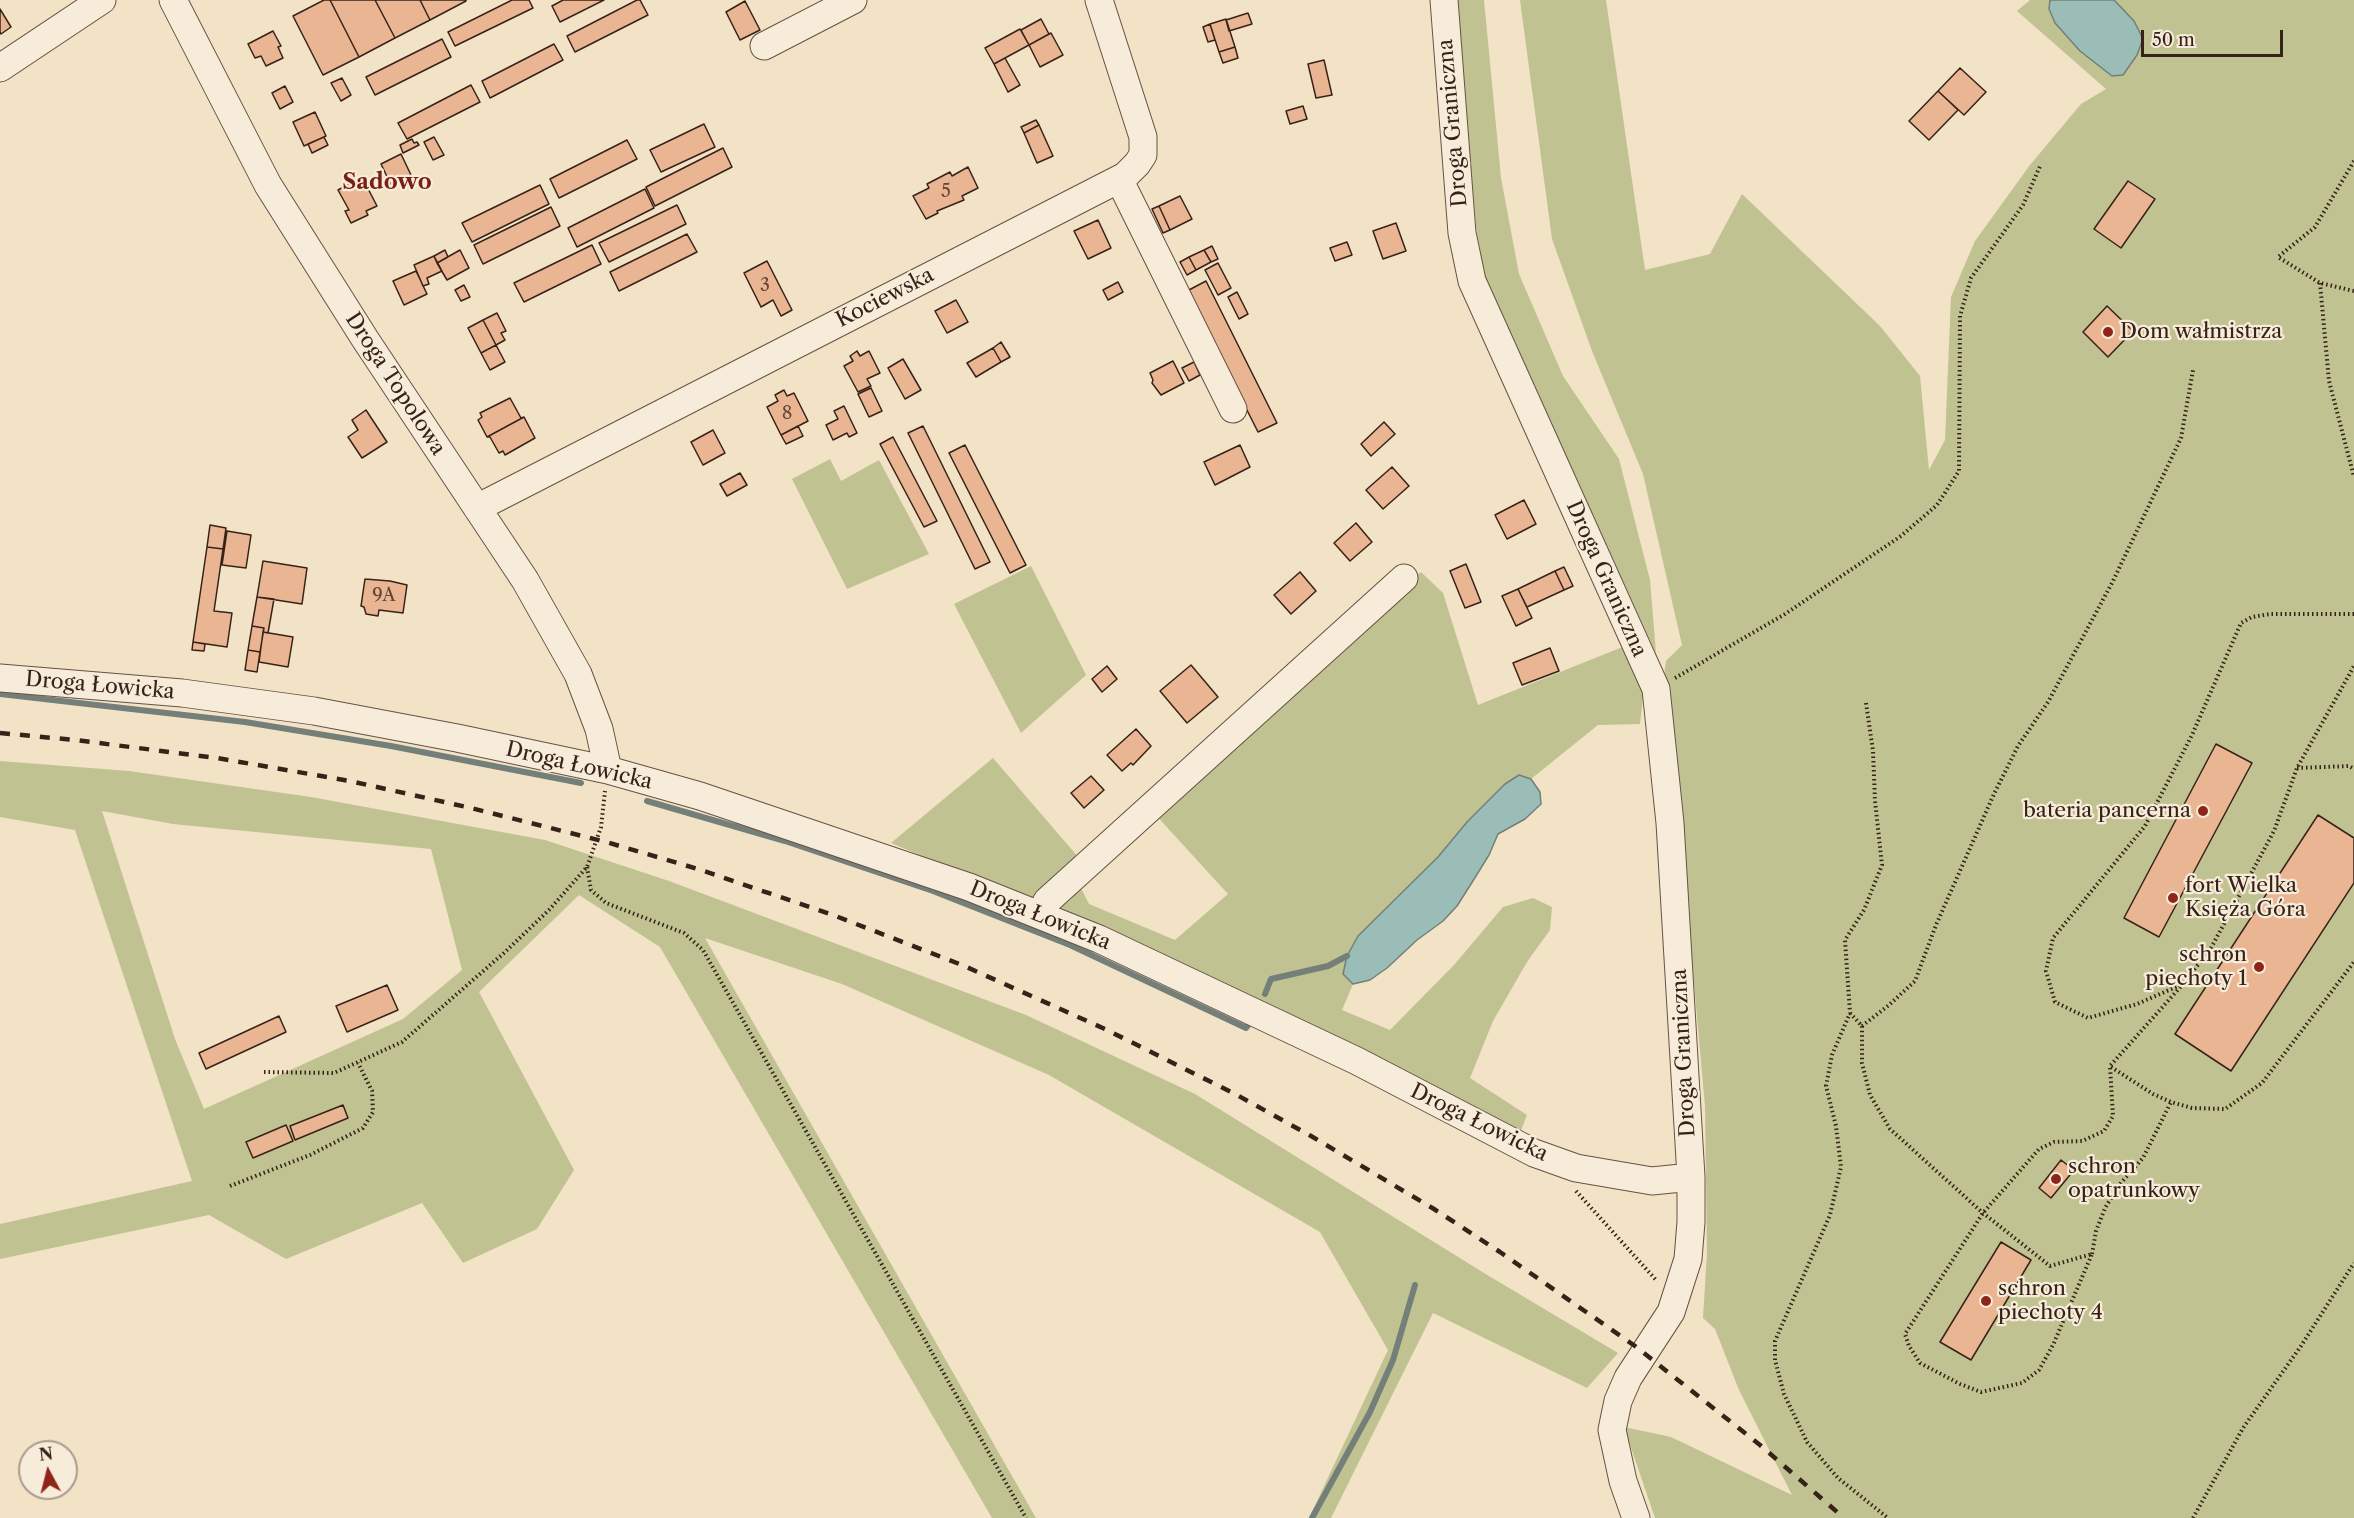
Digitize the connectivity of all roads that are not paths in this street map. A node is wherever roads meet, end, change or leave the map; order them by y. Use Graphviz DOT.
graph roads {
  1 [pos="102,0"];
  2 [pos="173,0"];
  3 [pos="853,0"];
  4 [pos="1099,0"];
  5 [pos="1443,0"];
  6 [pos="764,46"];
  7 [pos="0,68"];
  8 [pos="1119,179"];
  9 [pos="1233,410"];
  10 [pos="477,508"];
  11 [pos="1404,578"];
  12 [pos="0,678"];
  13 [pos="608,770"];
  14 [pos="1040,915"];
  15 [pos="1691,1177"];
  16 [pos="1636,1518"];
  1 -- 7 [label="street"];
  2 -- 10 [label="street, Droga Topolowa"];
  3 -- 6 [label="street"];
  4 -- 8 [label="street, Kociewska"];
  5 -- 15 [label="street, Droga Graniczna"];
  8 -- 9 [label="street"];
  8 -- 10 [label="street, Kociewska"];
  10 -- 13 [label="street, Droga Topolowa"];
  11 -- 14 [label="street"];
  12 -- 13 [label="street, Droga Łowicka"];
  13 -- 14 [label="street, Droga Łowicka"];
  14 -- 15 [label="street, Droga Łowicka"];
  15 -- 16 [label="street"];
}
